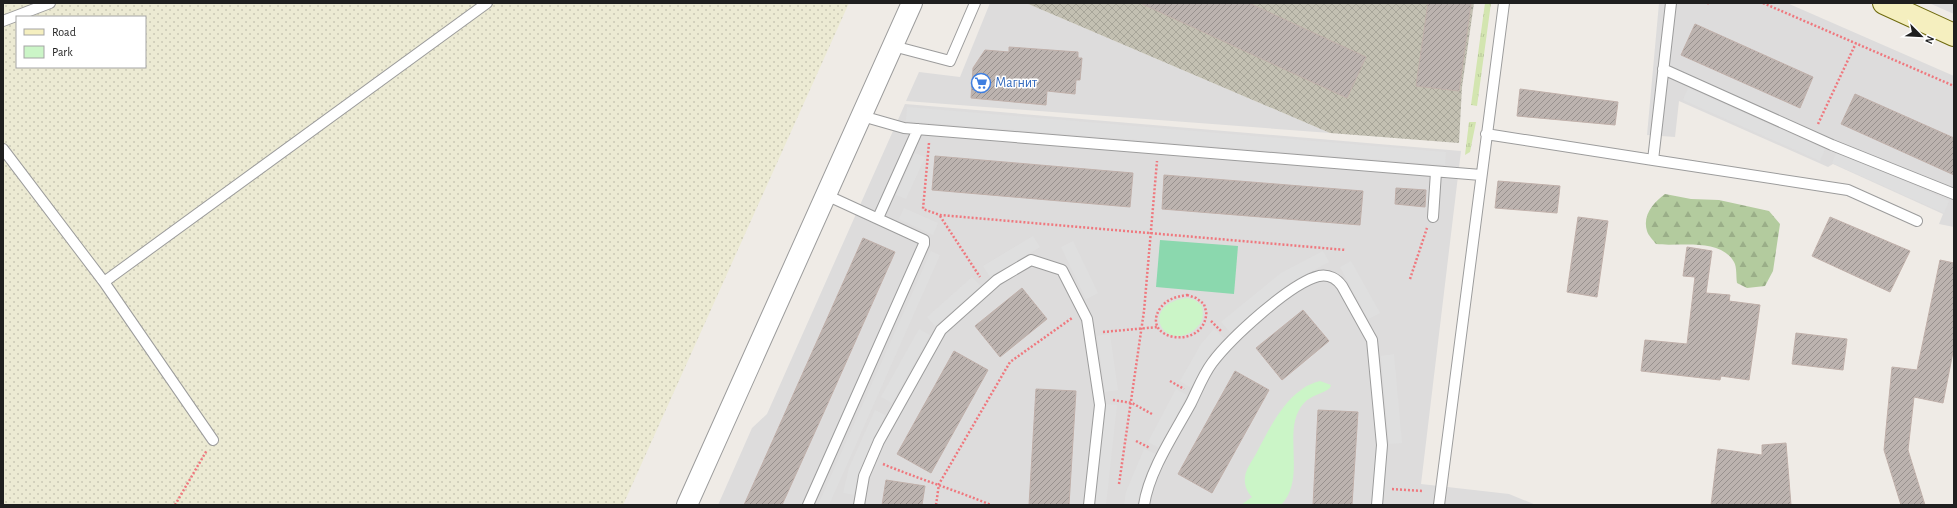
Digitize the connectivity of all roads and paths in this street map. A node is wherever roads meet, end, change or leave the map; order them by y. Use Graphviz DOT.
graph roads {
  1 [pos="50,3"];
  2 [pos="487,3"];
  3 [pos="912,3"];
  4 [pos="975,3"];
  5 [pos="1504,3"];
  6 [pos="1671,3"];
  7 [pos="1707,3"];
  8 [pos="1711,3"];
  9 [pos="1763,3"];
  10 [pos="1884,3"];
  11 [pos="16,16"];
  12 [pos="16,16"];
  13 [pos="3,21"];
  14 [pos="1954,35"];
  15 [pos="1856,44"];
  16 [pos="893,46"];
  17 [pos="1663,69"];
  18 [pos="1954,86"];
  19 [pos="862,116"];
  20 [pos="918,129"];
  21 [pos="930,130"];
  22 [pos="1486,134"];
  23 [pos="1812,136"];
  24 [pos="3,149"];
  25 [pos="1158,149"];
  26 [pos="1653,160"];
  27 [pos="1436,172"];
  28 [pos="1481,175"];
  29 [pos="1954,194"];
  30 [pos="826,195"];
  31 [pos="940,215"];
  32 [pos="1433,217"];
  33 [pos="878,218"];
  34 [pos="1917,221"];
  35 [pos="1151,234"];
  36 [pos="1346,250"];
  37 [pos="1410,279"];
  38 [pos="104,282"];
  39 [pos="988,288"];
  40 [pos="1074,316"];
  41 [pos="1158,327"];
  42 [pos="1142,328"];
  43 [pos="1089,334"];
  44 [pos="1099,399"];
  45 [pos="1132,403"];
  46 [pos="1152,414"];
  47 [pos="213,440"];
  48 [pos="871,459"];
  49 [pos="939,484"];
  50 [pos="1119,484"];
  51 [pos="175,505"];
  52 [pos="687,505"];
  53 [pos="808,505"];
  54 [pos="859,505"];
  55 [pos="936,505"];
  56 [pos="991,505"];
  57 [pos="1089,505"];
  58 [pos="1144,505"];
  59 [pos="1377,505"];
  60 [pos="1439,505"];
  1 -- 11 [label="lane"];
  2 -- 38 [label="lane"];
  3 -- 16 [label="street"];
  4 -- 16 [label="lane"];
  5 -- 22 [label="lane"];
  6 -- 17 [label="lane"];
  7 -- 8 [label="path"];
  9 -- 15 [label="path"];
  10 -- 14 [label="main road"];
  12 -- 13 [label="lane"];
  15 -- 18 [label="path"];
  15 -- 23 [label="path"];
  16 -- 19 [label="street"];
  17 -- 23 [label="lane"];
  17 -- 26 [label="lane"];
  19 -- 20 [label="lane"];
  19 -- 30 [label="street"];
  20 -- 21 [label="lane"];
  20 -- 33 [label="lane"];
  21 -- 25 [label="lane"];
  21 -- 31 [label="path"];
  22 -- 26 [label="lane"];
  22 -- 28 [label="lane"];
  23 -- 29 [label="lane"];
  24 -- 38 [label="lane"];
  25 -- 27 [label="lane"];
  25 -- 35 [label="path"];
  26 -- 34 [label="lane"];
  27 -- 28 [label="lane"];
  27 -- 32 [label="lane"];
  28 -- 60 [label="lane"];
  30 -- 33 [label="lane"];
  30 -- 52 [label="street"];
  31 -- 35 [label="path"];
  31 -- 39 [label="path"];
  32 -- 37 [label="path"];
  33 -- 53 [label="lane"];
  35 -- 36 [label="path"];
  35 -- 42 [label="path"];
  38 -- 47 [label="lane"];
  39 -- 43 [label="lane"];
  39 -- 48 [label="lane"];
  40 -- 49 [label="path"];
  41 -- 41 [label="path"];
  41 -- 42 [label="path"];
  42 -- 43 [label="path"];
  42 -- 45 [label="path"];
  43 -- 44 [label="lane"];
  44 -- 45 [label="path"];
  44 -- 57 [label="lane"];
  45 -- 46 [label="path"];
  45 -- 50 [label="path"];
  47 -- 51 [label="path"];
  48 -- 49 [label="path"];
  48 -- 54 [label="lane"];
  49 -- 55 [label="path"];
  49 -- 56 [label="path"];
  58 -- 59 [label="lane"];
}
